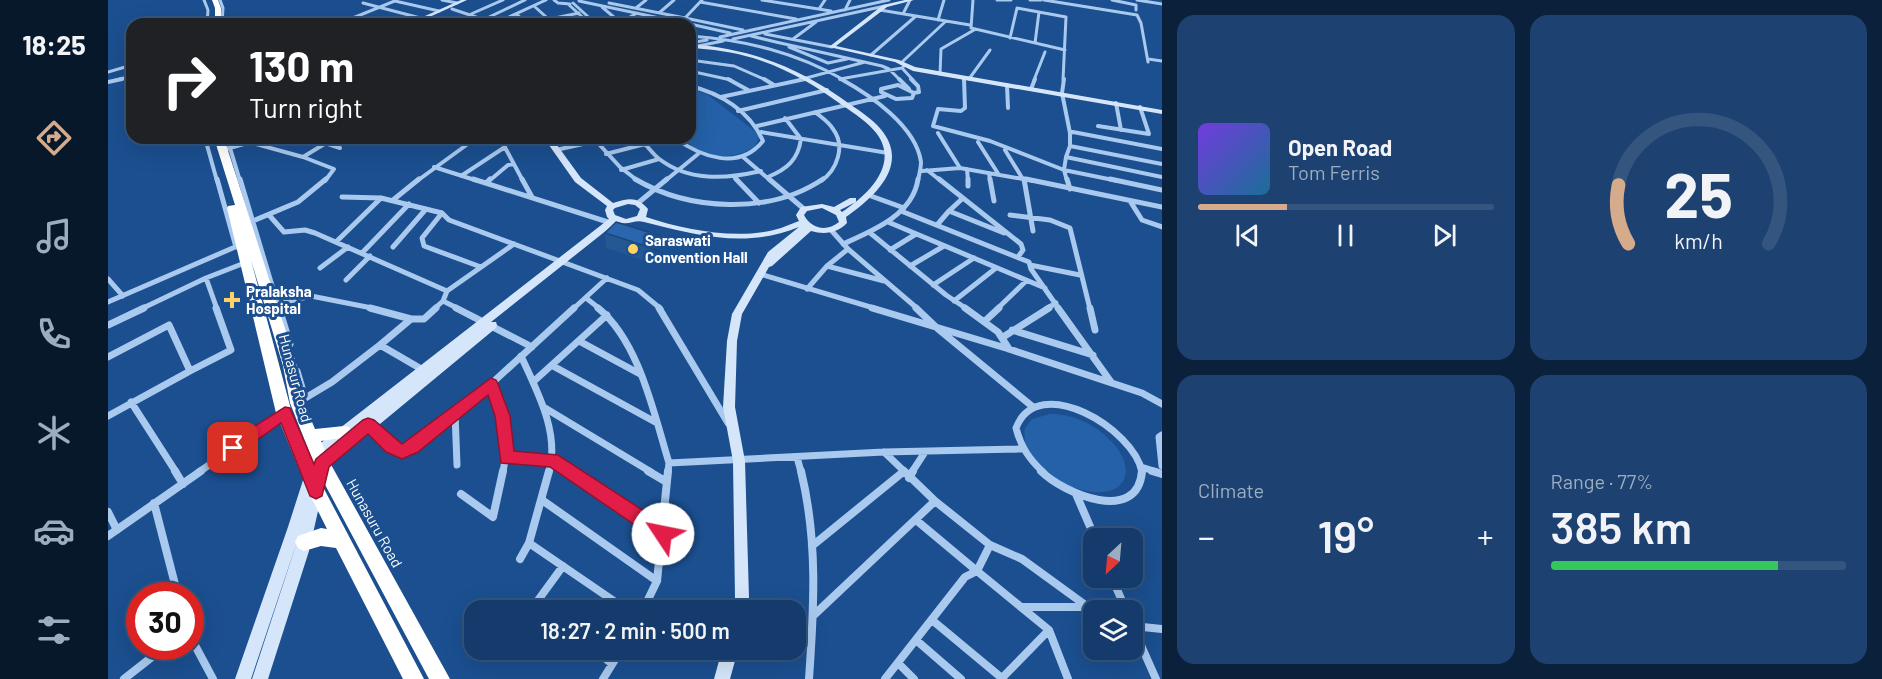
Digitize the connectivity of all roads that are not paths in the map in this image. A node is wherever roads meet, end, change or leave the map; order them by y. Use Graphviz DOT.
graph roads {
  1 [pos="204,0"];
  2 [pos="209,0"];
  3 [pos="214,0"];
  4 [pos="220,0"];
  5 [pos="396,0"];
  6 [pos="442,0"];
  7 [pos="465,0"];
  8 [pos="474,0"];
  9 [pos="503,0"];
  10 [pos="525,0"];
  11 [pos="546,0"];
  12 [pos="554,0"];
  13 [pos="579,0"];
  14 [pos="595,0"];
  15 [pos="639,0"];
  16 [pos="674,0"];
  17 [pos="762,0"];
  18 [pos="798,0"];
  19 [pos="825,0"];
  20 [pos="850,0"];
  21 [pos="869,0"];
  22 [pos="911,0"];
  23 [pos="944,0"];
  24 [pos="973,0"];
  25 [pos="997,0"];
  26 [pos="1011,0"];
  27 [pos="1030,0"];
  28 [pos="1043,0"];
  29 [pos="1112,0"];
  30 [pos="1137,0"];
  31 [pos="646,1"];
  32 [pos="701,1"];
  33 [pos="363,3"];
  34 [pos="457,3"];
  35 [pos="573,3"];
  36 [pos="568,4"];
  37 [pos="1162,4"];
  38 [pos="600,5"];
  39 [pos="794,5"];
  40 [pos="1136,5"];
  41 [pos="534,6"];
  42 [pos="802,6"];
  43 [pos="868,7"];
  44 [pos="883,7"];
  45 [pos="378,8"];
  46 [pos="636,8"];
  47 [pos="452,9"];
  48 [pos="819,9"];
  49 [pos="622,10"];
  50 [pos="1136,10"];
  51 [pos="439,11"];
  52 [pos="659,12"];
  53 [pos="836,12"];
  54 [pos="847,12"];
  55 [pos="1039,12"];
  56 [pos="637,13"];
  57 [pos="516,14"];
  58 [pos="579,14"];
  59 [pos="903,14"];
  60 [pos="470,15"];
  61 [pos="613,16"];
  62 [pos="650,16"];
  63 [pos="916,16"];
  64 [pos="207,18"];
  65 [pos="212,18"];
  66 [pos="219,18"];
  67 [pos="221,18"];
  68 [pos="353,18"];
  69 [pos="409,18"];
  70 [pos="428,18"];
  71 [pos="436,18"];
  72 [pos="480,18"];
  73 [pos="486,18"];
  74 [pos="508,18"];
  75 [pos="521,18"];
  76 [pos="548,18"];
  77 [pos="566,18"];
  78 [pos="583,18"];
  79 [pos="589,18"];
  80 [pos="615,18"];
  81 [pos="629,18"];
  82 [pos="646,18"];
  83 [pos="659,18"];
  84 [pos="685,18"];
  85 [pos="792,18"];
  86 [pos="870,18"];
  87 [pos="800,20"];
  88 [pos="819,20"];
  89 [pos="938,20"];
  90 [pos="696,21"];
  91 [pos="946,21"];
  92 [pos="970,25"];
  93 [pos="696,26"];
  94 [pos="702,27"];
  95 [pos="974,30"];
  96 [pos="696,32"];
  97 [pos="760,33"];
  98 [pos="734,34"];
  99 [pos="746,34"];
  100 [pos="696,36"];
  101 [pos="715,38"];
  102 [pos="1010,38"];
  103 [pos="793,39"];
  104 [pos="729,40"];
  105 [pos="776,42"];
  106 [pos="1035,43"];
  107 [pos="696,44"];
  108 [pos="696,45"];
  109 [pos="696,47"];
  110 [pos="832,47"];
  111 [pos="990,50"];
  112 [pos="1065,50"];
  113 [pos="1045,52"];
  114 [pos="871,55"];
  115 [pos="851,58"];
  116 [pos="696,60"];
  117 [pos="1162,61"];
  118 [pos="865,62"];
  119 [pos="828,63"];
  120 [pos="814,65"];
  121 [pos="126,66"];
  122 [pos="902,66"];
  123 [pos="889,69"];
  124 [pos="108,72"];
  125 [pos="696,72"];
  126 [pos="827,73"];
  127 [pos="940,74"];
  128 [pos="126,78"];
  129 [pos="966,78"];
  130 [pos="806,79"];
  131 [pos="840,79"];
  132 [pos="108,82"];
  133 [pos="774,85"];
  134 [pos="1007,85"];
  135 [pos="696,87"];
  136 [pos="909,89"];
  137 [pos="1031,89"];
  138 [pos="748,90"];
  139 [pos="825,91"];
  140 [pos="914,93"];
  141 [pos="1062,93"];
  142 [pos="885,96"];
  143 [pos="721,97"];
  144 [pos="871,98"];
  145 [pos="1116,103"];
  146 [pos="845,105"];
  147 [pos="1140,107"];
  148 [pos="1008,108"];
  149 [pos="738,111"];
  150 [pos="815,112"];
  151 [pos="1162,112"];
  152 [pos="785,118"];
  153 [pos="757,126"];
  154 [pos="1098,126"];
  155 [pos="1121,130"];
  156 [pos="761,132"];
  157 [pos="1070,133"];
  158 [pos="938,134"];
  159 [pos="801,139"];
  160 [pos="978,142"];
  161 [pos="207,144"];
  162 [pos="213,144"];
  163 [pos="225,144"];
  164 [pos="256,144"];
  165 [pos="324,144"];
  166 [pos="329,144"];
  167 [pos="467,144"];
  168 [pos="503,144"];
  169 [pos="554,144"];
  170 [pos="557,144"];
  171 [pos="588,144"];
  172 [pos="598,144"];
  173 [pos="645,144"];
  174 [pos="684,144"];
  175 [pos="839,145"];
  176 [pos="1070,146"];
  177 [pos="505,147"];
  178 [pos="340,148"];
  179 [pos="1162,149"];
  180 [pos="559,150"];
  181 [pos="1005,150"];
  182 [pos="885,152"];
  183 [pos="606,154"];
  184 [pos="698,154"];
  185 [pos="303,157"];
  186 [pos="743,157"];
  187 [pos="1066,157"];
  188 [pos="659,159"];
  189 [pos="514,164"];
  190 [pos="1162,164"];
  191 [pos="434,166"];
  192 [pos="960,168"];
  193 [pos="967,169"];
  194 [pos="621,170"];
  195 [pos="924,170"];
  196 [pos="1064,170"];
  197 [pos="679,171"];
  198 [pos="761,171"];
  199 [pos="989,173"];
  200 [pos="999,175"];
  201 [pos="461,176"];
  202 [pos="768,177"];
  203 [pos="1162,177"];
  204 [pos="735,178"];
  205 [pos="1024,178"];
  206 [pos="486,183"];
  207 [pos="969,186"];
  208 [pos="1070,189"];
  209 [pos="657,190"];
  210 [pos="1162,190"];
  211 [pos="790,196"];
  212 [pos="870,196"];
  213 [pos="342,197"];
  214 [pos="532,197"];
  215 [pos="381,198"];
  216 [pos="963,198"];
  217 [pos="393,201"];
  218 [pos="994,201"];
  219 [pos="1130,201"];
  220 [pos="638,203"];
  221 [pos="759,203"];
  222 [pos="409,204"];
  223 [pos="615,204"];
  224 [pos="1162,207"];
  225 [pos="426,209"];
  226 [pos="804,209"];
  227 [pos="902,209"];
  228 [pos="949,211"];
  229 [pos="442,213"];
  230 [pos="838,213"];
  231 [pos="269,215"];
  232 [pos="1010,215"];
  233 [pos="642,217"];
  234 [pos="1029,218"];
  235 [pos="253,221"];
  236 [pos="615,221"];
  237 [pos="888,222"];
  238 [pos="805,223"];
  239 [pos="937,225"];
  240 [pos="1162,227"];
  241 [pos="831,230"];
  242 [pos="1033,231"];
  243 [pos="869,232"];
  244 [pos="916,234"];
  245 [pos="1013,236"];
  246 [pos="337,242"];
  247 [pos="243,244"];
  248 [pos="514,244"];
  249 [pos="348,246"];
  250 [pos="845,246"];
  251 [pos="944,246"];
  252 [pos="393,247"];
  253 [pos="890,250"];
  254 [pos="362,253"];
  255 [pos="370,256"];
  256 [pos="1018,257"];
  257 [pos="974,258"];
  258 [pos="247,262"];
  259 [pos="565,262"];
  260 [pos="1030,265"];
  261 [pos="910,266"];
  262 [pos="481,267"];
  263 [pos="827,267"];
  264 [pos="320,268"];
  265 [pos="996,268"];
  266 [pos="762,271"];
  267 [pos="1080,275"];
  268 [pos="206,278"];
  269 [pos="607,278"];
  270 [pos="108,279"];
  271 [pos="346,280"];
  272 [pos="886,281"];
  273 [pos="1026,281"];
  274 [pos="933,285"];
  275 [pos="1045,288"];
  276 [pos="807,289"];
  277 [pos="447,291"];
  278 [pos="123,296"];
  279 [pos="586,298"];
  280 [pos="442,301"];
  281 [pos="108,302"];
  282 [pos="954,302"];
  283 [pos="1056,303"];
  284 [pos="274,305"];
  285 [pos="607,315"];
  286 [pos="411,319"];
  287 [pos="985,321"];
  288 [pos="488,324"];
  289 [pos="108,325"];
  290 [pos="937,328"];
  291 [pos="1012,330"];
  292 [pos="1095,330"];
  293 [pos="1002,337"];
  294 [pos="579,341"];
  295 [pos="380,345"];
  296 [pos="532,347"];
  297 [pos="1009,349"];
  298 [pos="1094,355"];
  299 [pos="521,356"];
  300 [pos="108,357"];
  301 [pos="553,366"];
  302 [pos="423,370"];
  303 [pos="190,371"];
  304 [pos="640,375"];
  305 [pos="533,382"];
  306 [pos="1111,382"];
  307 [pos="491,384"];
  308 [pos="301,400"];
  309 [pos="131,402"];
  310 [pos="1162,404"];
  311 [pos="108,405"];
  312 [pos="1033,407"];
  313 [pos="545,408"];
  314 [pos="285,413"];
  315 [pos="455,413"];
  316 [pos="110,414"];
  317 [pos="657,423"];
  318 [pos="368,425"];
  319 [pos="732,429"];
  320 [pos="344,432"];
  321 [pos="1162,435"];
  322 [pos="311,436"];
  323 [pos="1021,449"];
  324 [pos="884,452"];
  325 [pos="925,452"];
  326 [pos="797,457"];
  327 [pos="320,458"];
  328 [pos="506,458"];
  329 [pos="552,460"];
  330 [pos="739,461"];
  331 [pos="669,463"];
  332 [pos="457,465"];
  333 [pos="1162,466"];
  334 [pos="1141,467"];
  335 [pos="1162,474"];
  336 [pos="906,475"];
  337 [pos="665,481"];
  338 [pos="183,484"];
  339 [pos="313,484"];
  340 [pos="461,494"];
  341 [pos="1076,494"];
  342 [pos="542,500"];
  343 [pos="935,501"];
  344 [pos="154,503"];
  345 [pos="108,512"];
  346 [pos="916,520"];
  347 [pos="1091,528"];
  348 [pos="117,530"];
  349 [pos="663,534"];
  350 [pos="108,536"];
  351 [pos="342,540"];
  352 [pos="304,542"];
  353 [pos="529,543"];
  354 [pos="990,545"];
  355 [pos="812,546"];
  356 [pos="520,559"];
  357 [pos="563,566"];
  358 [pos="977,571"];
  359 [pos="657,581"];
  360 [pos="174,582"];
  361 [pos="538,600"];
  362 [pos="612,600"];
  363 [pos="648,600"];
  364 [pos="742,600"];
  365 [pos="1083,603"];
  366 [pos="1021,607"];
  367 [pos="1083,607"];
  368 [pos="814,615"];
  369 [pos="932,620"];
  370 [pos="1143,626"];
  371 [pos="1162,629"];
  372 [pos="1049,630"];
  373 [pos="916,640"];
  374 [pos="1143,648"];
  375 [pos="148,660"];
  376 [pos="203,660"];
  377 [pos="608,660"];
  378 [pos="614,660"];
  379 [pos="727,660"];
  380 [pos="612,663"];
  381 [pos="898,663"];
  382 [pos="124,679"];
  383 [pos="213,679"];
  384 [pos="243,679"];
  385 [pos="260,679"];
  386 [pos="414,679"];
  387 [pos="440,679"];
  388 [pos="603,679"];
  389 [pos="722,679"];
  390 [pos="809,679"];
  391 [pos="885,679"];
  392 [pos="914,679"];
  393 [pos="961,679"];
  394 [pos="1002,679"];
  395 [pos="1068,679"];
  396 [pos="1156,679"];
  1 -- 64 [label="street"];
  2 -- 65 [label="highway"];
  3 -- 66 [label="highway"];
  4 -- 67 [label="street"];
  5 -- 45 [label="street"];
  5 -- 51 [label="street"];
  6 -- 34 [label="street"];
  7 -- 34 [label="street"];
  8 -- 47 [label="street"];
  9 -- 60 [label="street"];
  10 -- 73 [label="street"];
  11 -- 41 [label="street"];
  12 -- 36 [label="street"];
  13 -- 35 [label="street"];
  13 -- 38 [label="street"];
  14 -- 46 [label="street"];
  15 -- 31 [label="street"];
  16 -- 52 [label="street"];
  17 -- 39 [label="street"];
  18 -- 39 [label="street"];
  19 -- 48 [label="street"];
  20 -- 54 [label="street"];
  21 -- 43 [label="street"];
  22 -- 44 [label="street"];
  22 -- 59 [label="street"];
  23 -- 89 [label="street"];
  24 -- 92 [label="street"];
  25 -- 26 [label="street"];
  27 -- 28 [label="street"];
  28 -- 117 [label="street"];
  29 -- 40 [label="street"];
  30 -- 37 [label="street"];
  30 -- 40 [label="street"];
  31 -- 46 [label="street"];
  32 -- 84 [label="street"];
  32 -- 85 [label="street"];
  33 -- 45 [label="street"];
  34 -- 51 [label="street"];
  35 -- 36 [label="street"];
  35 -- 79 [label="street"];
  36 -- 58 [label="street"];
  38 -- 49 [label="street"];
  38 -- 61 [label="street"];
  39 -- 42 [label="street"];
  40 -- 50 [label="street"];
  41 -- 57 [label="street"];
  41 -- 76 [label="street"];
  42 -- 48 [label="street"];
  42 -- 85 [label="street"];
  43 -- 44 [label="street"];
  43 -- 44 [label="street"];
  43 -- 44 [label="street"];
  43 -- 54 [label="street"];
  44 -- 59 [label="street"];
  44 -- 86 [label="street"];
  45 -- 68 [label="street"];
  45 -- 69 [label="street"];
  46 -- 52 [label="street"];
  47 -- 60 [label="street"];
  47 -- 71 [label="street"];
  48 -- 53 [label="street"];
  49 -- 56 [label="street"];
  49 -- 61 [label="street"];
  51 -- 70 [label="street"];
  52 -- 84 [label="street"];
  53 -- 54 [label="street"];
  53 -- 87 [label="street"];
  54 -- 86 [label="street"];
  54 -- 88 [label="street"];
  55 -- 102 [label="street"];
  55 -- 106 [label="street"];
  55 -- 112 [label="street"];
  56 -- 62 [label="street"];
  56 -- 81 [label="street"];
  57 -- 74 [label="street"];
  57 -- 75 [label="street"];
  58 -- 77 [label="street"];
  58 -- 78 [label="street"];
  59 -- 63 [label="street"];
  60 -- 72 [label="street"];
  61 -- 80 [label="street"];
  62 -- 82 [label="street"];
  62 -- 83 [label="street"];
  63 -- 89 [label="street"];
  63 -- 114 [label="street"];
  85 -- 87 [label="street"];
  86 -- 110 [label="street"];
  87 -- 99 [label="street"];
  88 -- 97 [label="street"];
  88 -- 103 [label="street"];
  89 -- 91 [label="street"];
  90 -- 99 [label="street"];
  91 -- 92 [label="street"];
  91 -- 122 [label="street"];
  92 -- 95 [label="street"];
  93 -- 94 [label="street"];
  94 -- 96 [label="street"];
  94 -- 98 [label="street"];
  95 -- 102 [label="street"];
  95 -- 127 [label="street"];
  97 -- 99 [label="street"];
  97 -- 103 [label="street"];
  98 -- 99 [label="street"];
  98 -- 101 [label="street"];
  99 -- 104 [label="street"];
  99 -- 105 [label="street"];
  100 -- 101 [label="street"];
  101 -- 104 [label="street"];
  101 -- 107 [label="street"];
  102 -- 106 [label="street"];
  103 -- 110 [label="street"];
  104 -- 108 [label="street"];
  104 -- 120 [label="street"];
  105 -- 115 [label="street"];
  105 -- 119 [label="street"];
  106 -- 112 [label="street"];
  109 -- 130 [label="street"];
  110 -- 114 [label="street"];
  111 -- 129 [label="street"];
  112 -- 141 [label="street"];
  113 -- 137 [label="street"];
  114 -- 122 [label="street"];
  115 -- 118 [label="street"];
  115 -- 119 [label="street"];
  116 -- 133 [label="street"];
  118 -- 123 [label="street"];
  118 -- 126 [label="street"];
  119 -- 120 [label="street"];
  120 -- 126 [label="street"];
  121 -- 124 [label="street"];
  122 -- 123 [label="street"];
  122 -- 127 [label="street"];
  122 -- 140 [label="street"];
  123 -- 131 [label="street"];
  123 -- 136 [label="street"];
  125 -- 138 [label="street"];
  126 -- 130 [label="street"];
  126 -- 131 [label="street"];
  127 -- 129 [label="street"];
  128 -- 132 [label="street"];
  129 -- 134 [label="street"];
  129 -- 196 [label="street"];
  130 -- 133 [label="street"];
  130 -- 139 [label="street"];
  131 -- 144 [label="street"];
  133 -- 138 [label="street"];
  134 -- 137 [label="street"];
  134 -- 148 [label="street"];
  135 -- 143 [label="street"];
  136 -- 140 [label="street"];
  136 -- 142 [label="street"];
  137 -- 141 [label="street"];
  138 -- 143 [label="street"];
  139 -- 146 [label="street"];
  139 -- 149 [label="street"];
  140 -- 142 [label="street"];
  141 -- 145 [label="street"];
  141 -- 157 [label="street"];
  142 -- 144 [label="street"];
  143 -- 149 [label="street"];
  144 -- 146 [label="street"];
  144 -- 195 [label="street"];
  145 -- 147 [label="street"];
  145 -- 155 [label="street"];
  146 -- 150 [label="street"];
  146 -- 182 [label="street"];
  147 -- 151 [label="street"];
  147 -- 155 [label="street"];
  149 -- 153 [label="street"];
  150 -- 152 [label="street"];
  150 -- 175 [label="street"];
  152 -- 153 [label="street"];
  152 -- 159 [label="street"];
  153 -- 156 [label="street"];
  154 -- 155 [label="street"];
  156 -- 159 [label="street"];
  156 -- 186 [label="street"];
  157 -- 176 [label="street"];
  157 -- 179 [label="street"];
  158 -- 192 [label="street"];
  159 -- 175 [label="street"];
  159 -- 202 [label="street"];
  160 -- 200 [label="street"];
  161 -- 247 [label="street"];
  162 -- 247 [label="highway, Hunasur Road"];
  163 -- 235 [label="street"];
  163 -- 247 [label="highway, Hunasuru Road"];
  164 -- 185 [label="street"];
  165 -- 185 [label="street"];
  166 -- 178 [label="street"];
  167 -- 191 [label="street"];
  168 -- 177 [label="street"];
  169 -- 180 [label="street"];
  170 -- 180 [label="street"];
  171 -- 180 [label="street"];
  172 -- 183 [label="street"];
  173 -- 183 [label="street"];
  173 -- 188 [label="street"];
  174 -- 184 [label="street"];
  175 -- 182 [label="street"];
  175 -- 211 [label="street"];
  176 -- 187 [label="street"];
  176 -- 190 [label="street"];
  177 -- 189 [label="street"];
  177 -- 201 [label="street"];
  180 -- 223 [label="street"];
  181 -- 205 [label="street"];
  182 -- 212 [label="street"];
  182 -- 230 [label="street"];
  183 -- 194 [label="street"];
  184 -- 186 [label="street"];
  184 -- 197 [label="street"];
  185 -- 231 [label="street"];
  186 -- 198 [label="street"];
  187 -- 196 [label="street"];
  187 -- 203 [label="street"];
  188 -- 194 [label="street"];
  188 -- 197 [label="street"];
  189 -- 206 [label="street"];
  189 -- 214 [label="street"];
  191 -- 201 [label="street"];
  191 -- 217 [label="street"];
  192 -- 193 [label="street"];
  192 -- 195 [label="street"];
  193 -- 199 [label="street"];
  193 -- 207 [label="street"];
  194 -- 209 [label="street"];
  195 -- 216 [label="street"];
  195 -- 227 [label="street"];
  196 -- 208 [label="street"];
  196 -- 210 [label="street"];
  197 -- 204 [label="street"];
  197 -- 209 [label="street"];
  198 -- 202 [label="street"];
  198 -- 204 [label="street"];
  199 -- 200 [label="street"];
  199 -- 218 [label="street"];
  200 -- 205 [label="street"];
  201 -- 206 [label="street"];
  202 -- 211 [label="street"];
  204 -- 221 [label="street"];
  205 -- 208 [label="street"];
  205 -- 234 [label="street"];
  206 -- 214 [label="street"];
  208 -- 219 [label="street"];
  209 -- 220 [label="street"];
  209 -- 221 [label="street"];
  211 -- 221 [label="street"];
  211 -- 226 [label="street"];
  212 -- 227 [label="street"];
  212 -- 230 [label="street"];
  213 -- 215 [label="street"];
  214 -- 236 [label="street"];
  215 -- 217 [label="street"];
  215 -- 246 [label="street"];
  216 -- 228 [label="street"];
  216 -- 245 [label="street"];
  217 -- 222 [label="street"];
  219 -- 224 [label="street"];
  219 -- 240 [label="street"];
  220 -- 223 [label="street"];
  220 -- 233 [label="street"];
  222 -- 225 [label="street"];
  222 -- 254 [label="street"];
  223 -- 236 [label="street"];
  225 -- 229 [label="street"];
  225 -- 252 [label="street"];
  226 -- 230 [label="street"];
  226 -- 238 [label="street"];
  227 -- 237 [label="street"];
  227 -- 239 [label="street"];
  228 -- 239 [label="street"];
  228 -- 245 [label="street"];
  229 -- 248 [label="street"];
  229 -- 262 [label="street"];
  230 -- 241 [label="street"];
  231 -- 235 [label="street"];
  231 -- 246 [label="street"];
  232 -- 234 [label="street"];
  233 -- 236 [label="street"];
  233 -- 238 [label="street"];
  234 -- 242 [label="street"];
  234 -- 267 [label="street"];
  235 -- 284 [label="street"];
  236 -- 259 [label="street"];
  237 -- 243 [label="street"];
  237 -- 244 [label="street"];
  238 -- 241 [label="street"];
  238 -- 266 [label="street"];
  239 -- 256 [label="street"];
  241 -- 250 [label="street"];
  243 -- 250 [label="street"];
  243 -- 253 [label="street"];
  244 -- 251 [label="street"];
  244 -- 253 [label="street"];
  245 -- 256 [label="street"];
  246 -- 249 [label="street"];
  247 -- 258 [label="highway, Hunasur Road"];
  247 -- 278 [label="street"];
  247 -- 284 [label="highway, Hunasuru Road"];
  248 -- 259 [label="street"];
  248 -- 262 [label="street"];
  249 -- 254 [label="street"];
  249 -- 264 [label="street"];
  250 -- 263 [label="street"];
  250 -- 272 [label="street"];
  251 -- 257 [label="street"];
  251 -- 261 [label="street"];
  253 -- 261 [label="street"];
  254 -- 255 [label="street"];
  255 -- 271 [label="street"];
  255 -- 277 [label="street"];
  256 -- 260 [label="street"];
  257 -- 265 [label="street"];
  257 -- 274 [label="street"];
  258 -- 268 [label="street"];
  258 -- 314 [label="highway, Hunasur Road"];
  259 -- 269 [label="street"];
  259 -- 288 [label="street"];
  260 -- 267 [label="street"];
  260 -- 275 [label="street"];
  261 -- 274 [label="street"];
  262 -- 277 [label="street"];
  263 -- 272 [label="street"];
  263 -- 276 [label="street"];
  265 -- 273 [label="street"];
  265 -- 282 [label="street"];
  266 -- 276 [label="street"];
  266 -- 319 [label="street"];
  267 -- 292 [label="street"];
  268 -- 289 [label="street"];
  268 -- 303 [label="street"];
  269 -- 279 [label="street"];
  269 -- 319 [label="street"];
  270 -- 278 [label="street"];
  272 -- 290 [label="street"];
  273 -- 275 [label="street"];
  273 -- 287 [label="street"];
  274 -- 282 [label="street"];
  275 -- 283 [label="street"];
  276 -- 290 [label="street"];
  277 -- 280 [label="street"];
  278 -- 281 [label="street"];
  279 -- 285 [label="street"];
  279 -- 296 [label="street"];
  280 -- 286 [label="street"];
  280 -- 288 [label="street"];
  282 -- 287 [label="street"];
  283 -- 291 [label="street"];
  283 -- 298 [label="street"];
  284 -- 286 [label="street"];
  284 -- 308 [label="highway, Hunasuru Road"];
  285 -- 294 [label="street"];
  285 -- 304 [label="street"];
  286 -- 295 [label="street"];
  287 -- 293 [label="street"];
  288 -- 296 [label="street"];
  288 -- 302 [label="street"];
  288 -- 318 [label="street"];
  290 -- 297 [label="street"];
  290 -- 312 [label="street"];
  291 -- 293 [label="street"];
  291 -- 298 [label="street"];
  293 -- 297 [label="street"];
  294 -- 301 [label="street"];
  294 -- 304 [label="street"];
  295 -- 302 [label="street"];
  295 -- 308 [label="street"];
  296 -- 299 [label="street"];
  297 -- 306 [label="street"];
  298 -- 306 [label="street"];
  299 -- 305 [label="street"];
  299 -- 307 [label="street"];
  300 -- 303 [label="street"];
  301 -- 305 [label="street"];
  301 -- 317 [label="street"];
  302 -- 320 [label="street"];
  303 -- 309 [label="street"];
  304 -- 317 [label="street"];
  305 -- 313 [label="street"];
  306 -- 310 [label="street"];
  307 -- 315 [label="street"];
  307 -- 328 [label="street"];
  308 -- 322 [label="highway, Hunasuru Road"];
  309 -- 316 [label="street"];
  309 -- 338 [label="street"];
  311 -- 316 [label="street"];
  312 -- 323 [label="street"];
  312 -- 334 [label="street"];
  313 -- 329 [label="street"];
  313 -- 337 [label="street"];
  314 -- 338 [label="street"];
  314 -- 339 [label="highway, Hunasur Road"];
  315 -- 318 [label="street"];
  315 -- 332 [label="street"];
  317 -- 331 [label="street"];
  318 -- 327 [label="street"];
  319 -- 330 [label="street"];
  320 -- 322 [label="highway"];
  320 -- 327 [label="street"];
  321 -- 333 [label="street"];
  322 -- 327 [label="highway, Hunasuru Road"];
  323 -- 325 [label="street"];
  323 -- 341 [label="street"];
  324 -- 325 [label="street"];
  324 -- 326 [label="street"];
  324 -- 336 [label="street"];
  325 -- 336 [label="street"];
  326 -- 330 [label="street"];
  326 -- 355 [label="street"];
  327 -- 339 [label="street"];
  327 -- 387 [label="highway, Hunasuru Road"];
  328 -- 329 [label="street"];
  328 -- 340 [label="street"];
  329 -- 342 [label="street"];
  329 -- 349 [label="street"];
  330 -- 331 [label="street"];
  330 -- 364 [label="street"];
  331 -- 337 [label="street"];
  334 -- 335 [label="street"];
  334 -- 341 [label="street"];
  336 -- 343 [label="street"];
  336 -- 355 [label="street"];
  337 -- 349 [label="street"];
  338 -- 344 [label="street"];
  339 -- 351 [label="highway, Hunasur Road"];
  339 -- 352 [label="street"];
  339 -- 384 [label="street"];
  341 -- 347 [label="street"];
  342 -- 353 [label="street"];
  342 -- 359 [label="street"];
  343 -- 346 [label="street"];
  343 -- 354 [label="street"];
  344 -- 348 [label="street"];
  344 -- 360 [label="street"];
  345 -- 348 [label="street"];
  346 -- 358 [label="street"];
  346 -- 368 [label="street"];
  348 -- 350 [label="street"];
  349 -- 359 [label="street"];
  351 -- 352 [label="highway"];
  351 -- 386 [label="highway, Hunasur Road"];
  352 -- 385 [label="street"];
  353 -- 356 [label="street"];
  353 -- 357 [label="street"];
  354 -- 358 [label="street"];
  354 -- 365 [label="street"];
  355 -- 368 [label="street"];
  357 -- 361 [label="street"];
  357 -- 362 [label="street"];
  358 -- 366 [label="street"];
  358 -- 369 [label="street"];
  359 -- 363 [label="street"];
  366 -- 367 [label="street"];
  366 -- 372 [label="street"];
  368 -- 390 [label="street"];
  369 -- 373 [label="street"];
  369 -- 394 [label="street"];
  370 -- 371 [label="street"];
  372 -- 394 [label="street"];
  372 -- 395 [label="street"];
  373 -- 381 [label="street"];
  373 -- 393 [label="street"];
  374 -- 396 [label="street"];
  375 -- 382 [label="street"];
  376 -- 383 [label="street"];
  377 -- 380 [label="street"];
  378 -- 380 [label="street"];
  379 -- 389 [label="street"];
  380 -- 388 [label="street"];
  381 -- 391 [label="street"];
  381 -- 392 [label="street"];
}
